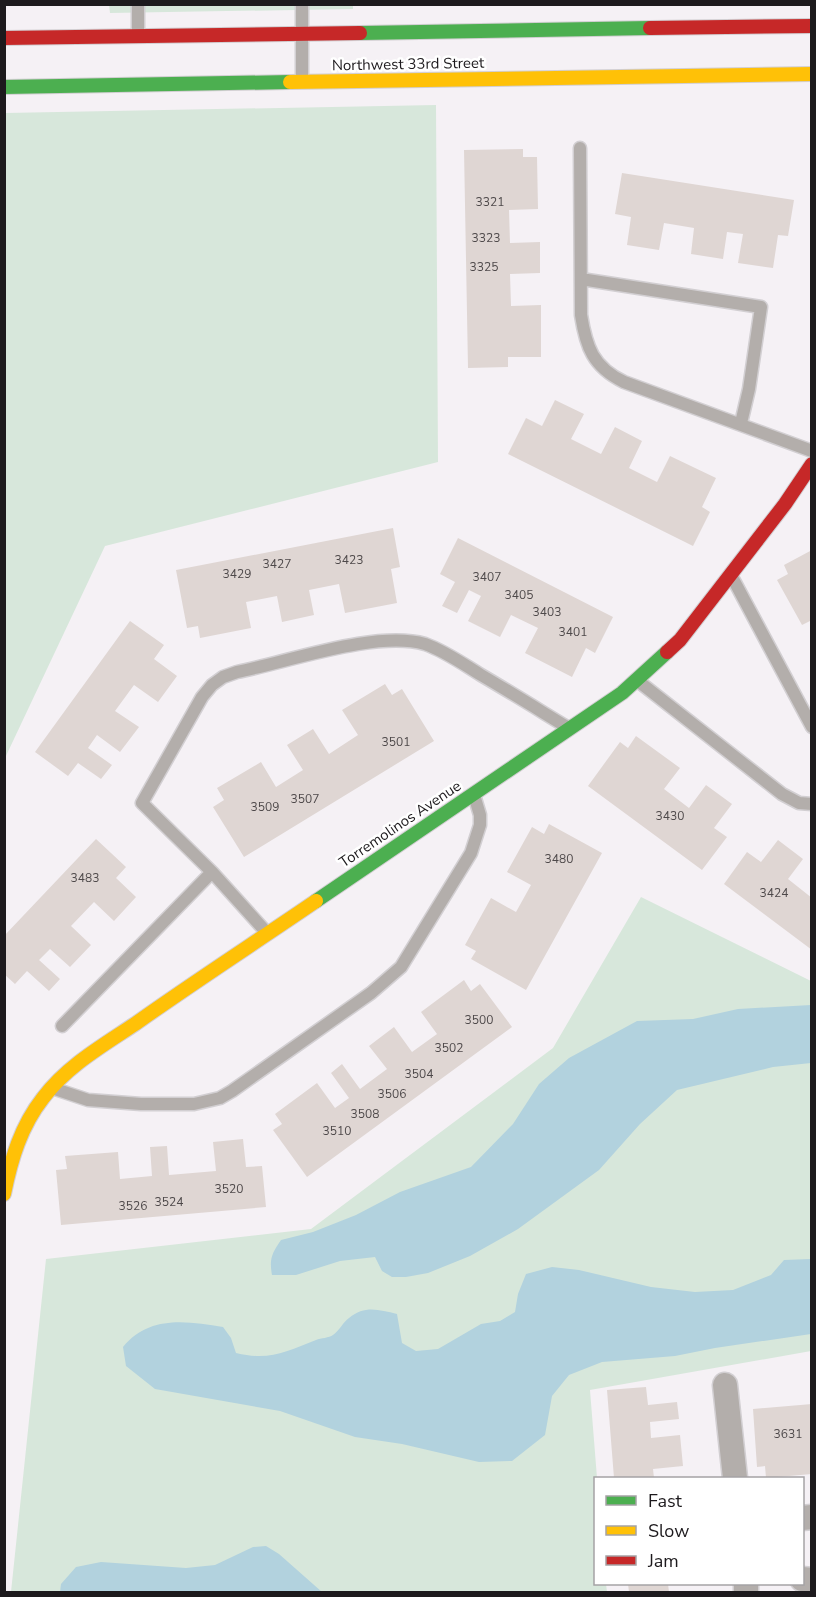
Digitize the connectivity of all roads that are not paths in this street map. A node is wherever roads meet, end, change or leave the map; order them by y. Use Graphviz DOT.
graph roads {
  1 [pos="138,4"];
  2 [pos="302,4"];
  3 [pos="812,26"];
  4 [pos="302,34"];
  5 [pos="138,37"];
  6 [pos="4,39"];
  7 [pos="812,74"];
  8 [pos="302,82"];
  9 [pos="4,87"];
  10 [pos="580,148"];
  11 [pos="581,279"];
  12 [pos="741,423"];
  13 [pos="812,451"];
  14 [pos="812,464"];
  15 [pos="731,575"];
  16 [pos="638,680"];
  17 [pos="812,727"];
  18 [pos="571,729"];
  19 [pos="474,794"];
  20 [pos="812,804"];
  21 [pos="212,872"];
  22 [pos="268,934"];
  23 [pos="62,1026"];
  24 [pos="50,1088"];
  25 [pos="4,1194"];
  26 [pos="725,1385"];
  27 [pos="735,1477"];
  1 -- 5 [label="lane"];
  2 -- 4 [label="lane"];
  3 -- 4 [label="street, Northwest 33rd Street"];
  4 -- 5 [label="street, Northwest 33rd Street"];
  4 -- 8 [label="lane"];
  5 -- 6 [label="street, Northwest 33rd Street"];
  7 -- 8 [label="street, Northwest 33rd Street"];
  8 -- 9 [label="street, Northwest 33rd Street"];
  10 -- 11 [label="lane"];
  11 -- 12 [label="lane"];
  11 -- 12 [label="lane"];
  12 -- 13 [label="lane"];
  14 -- 15 [label="street, Torremolinos Avenue"];
  15 -- 16 [label="street, Torremolinos Avenue"];
  15 -- 17 [label="lane"];
  16 -- 18 [label="street, Torremolinos Avenue"];
  16 -- 20 [label="lane"];
  18 -- 19 [label="street, Torremolinos Avenue"];
  18 -- 21 [label="lane"];
  19 -- 22 [label="street, Torremolinos Avenue"];
  19 -- 24 [label="lane"];
  21 -- 22 [label="lane"];
  21 -- 23 [label="lane"];
  22 -- 24 [label="street, Torremolinos Avenue"];
  24 -- 25 [label="street, Torremolinos Avenue"];
  26 -- 27 [label="street"];
}
